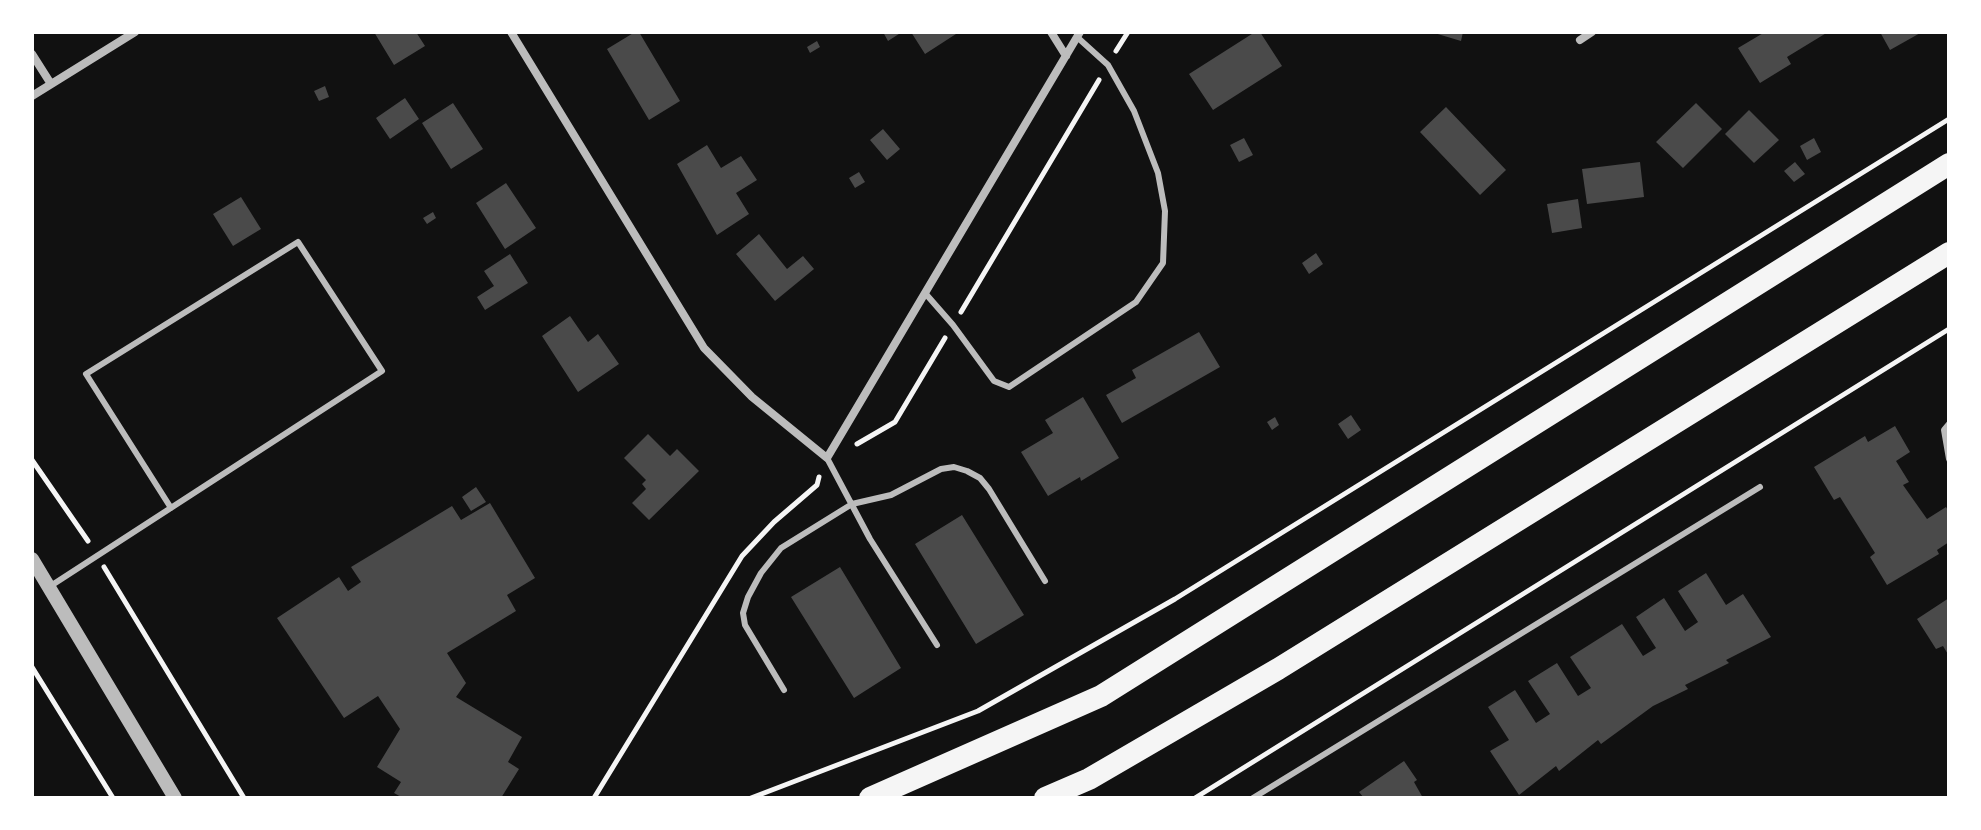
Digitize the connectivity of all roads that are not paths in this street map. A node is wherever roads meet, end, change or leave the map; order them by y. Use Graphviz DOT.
graph roads {
  1 [pos="135,32"];
  2 [pos="511,32"];
  3 [pos="1051,32"];
  4 [pos="1592,32"];
  5 [pos="1079,34"];
  6 [pos="1580,40"];
  7 [pos="32,54"];
  8 [pos="1066,56"];
  9 [pos="51,84"];
  10 [pos="32,96"];
  11 [pos="1949,164"];
  12 [pos="1949,253"];
  13 [pos="925,293"];
  14 [pos="1949,424"];
  15 [pos="827,458"];
  16 [pos="1949,459"];
  17 [pos="1760,487"];
  18 [pos="852,504"];
  19 [pos="171,508"];
  20 [pos="32,559"];
  21 [pos="1045,581"];
  22 [pos="49,587"];
  23 [pos="937,645"];
  24 [pos="784,690"];
  25 [pos="1264,796"];
  26 [pos="175,798"];
  27 [pos="870,798"];
  28 [pos="1045,798"];
  29 [pos="1253,798"];
  1 -- 9 [label="street"];
  2 -- 15 [label="street"];
  3 -- 8 [label="street"];
  4 -- 6 [label="street"];
  5 -- 8 [label="street"];
  5 -- 13 [label="lane"];
  7 -- 9 [label="street"];
  8 -- 13 [label="street"];
  9 -- 10 [label="street"];
  11 -- 27 [label="highway"];
  12 -- 28 [label="highway"];
  13 -- 15 [label="street"];
  14 -- 16 [label="lane"];
  15 -- 18 [label="lane"];
  17 -- 25 [label="lane"];
  18 -- 21 [label="lane"];
  18 -- 23 [label="lane"];
  18 -- 24 [label="lane"];
  19 -- 19 [label="lane"];
  19 -- 22 [label="lane"];
  20 -- 22 [label="street"];
  22 -- 26 [label="street"];
  25 -- 29 [label="lane"];
}
